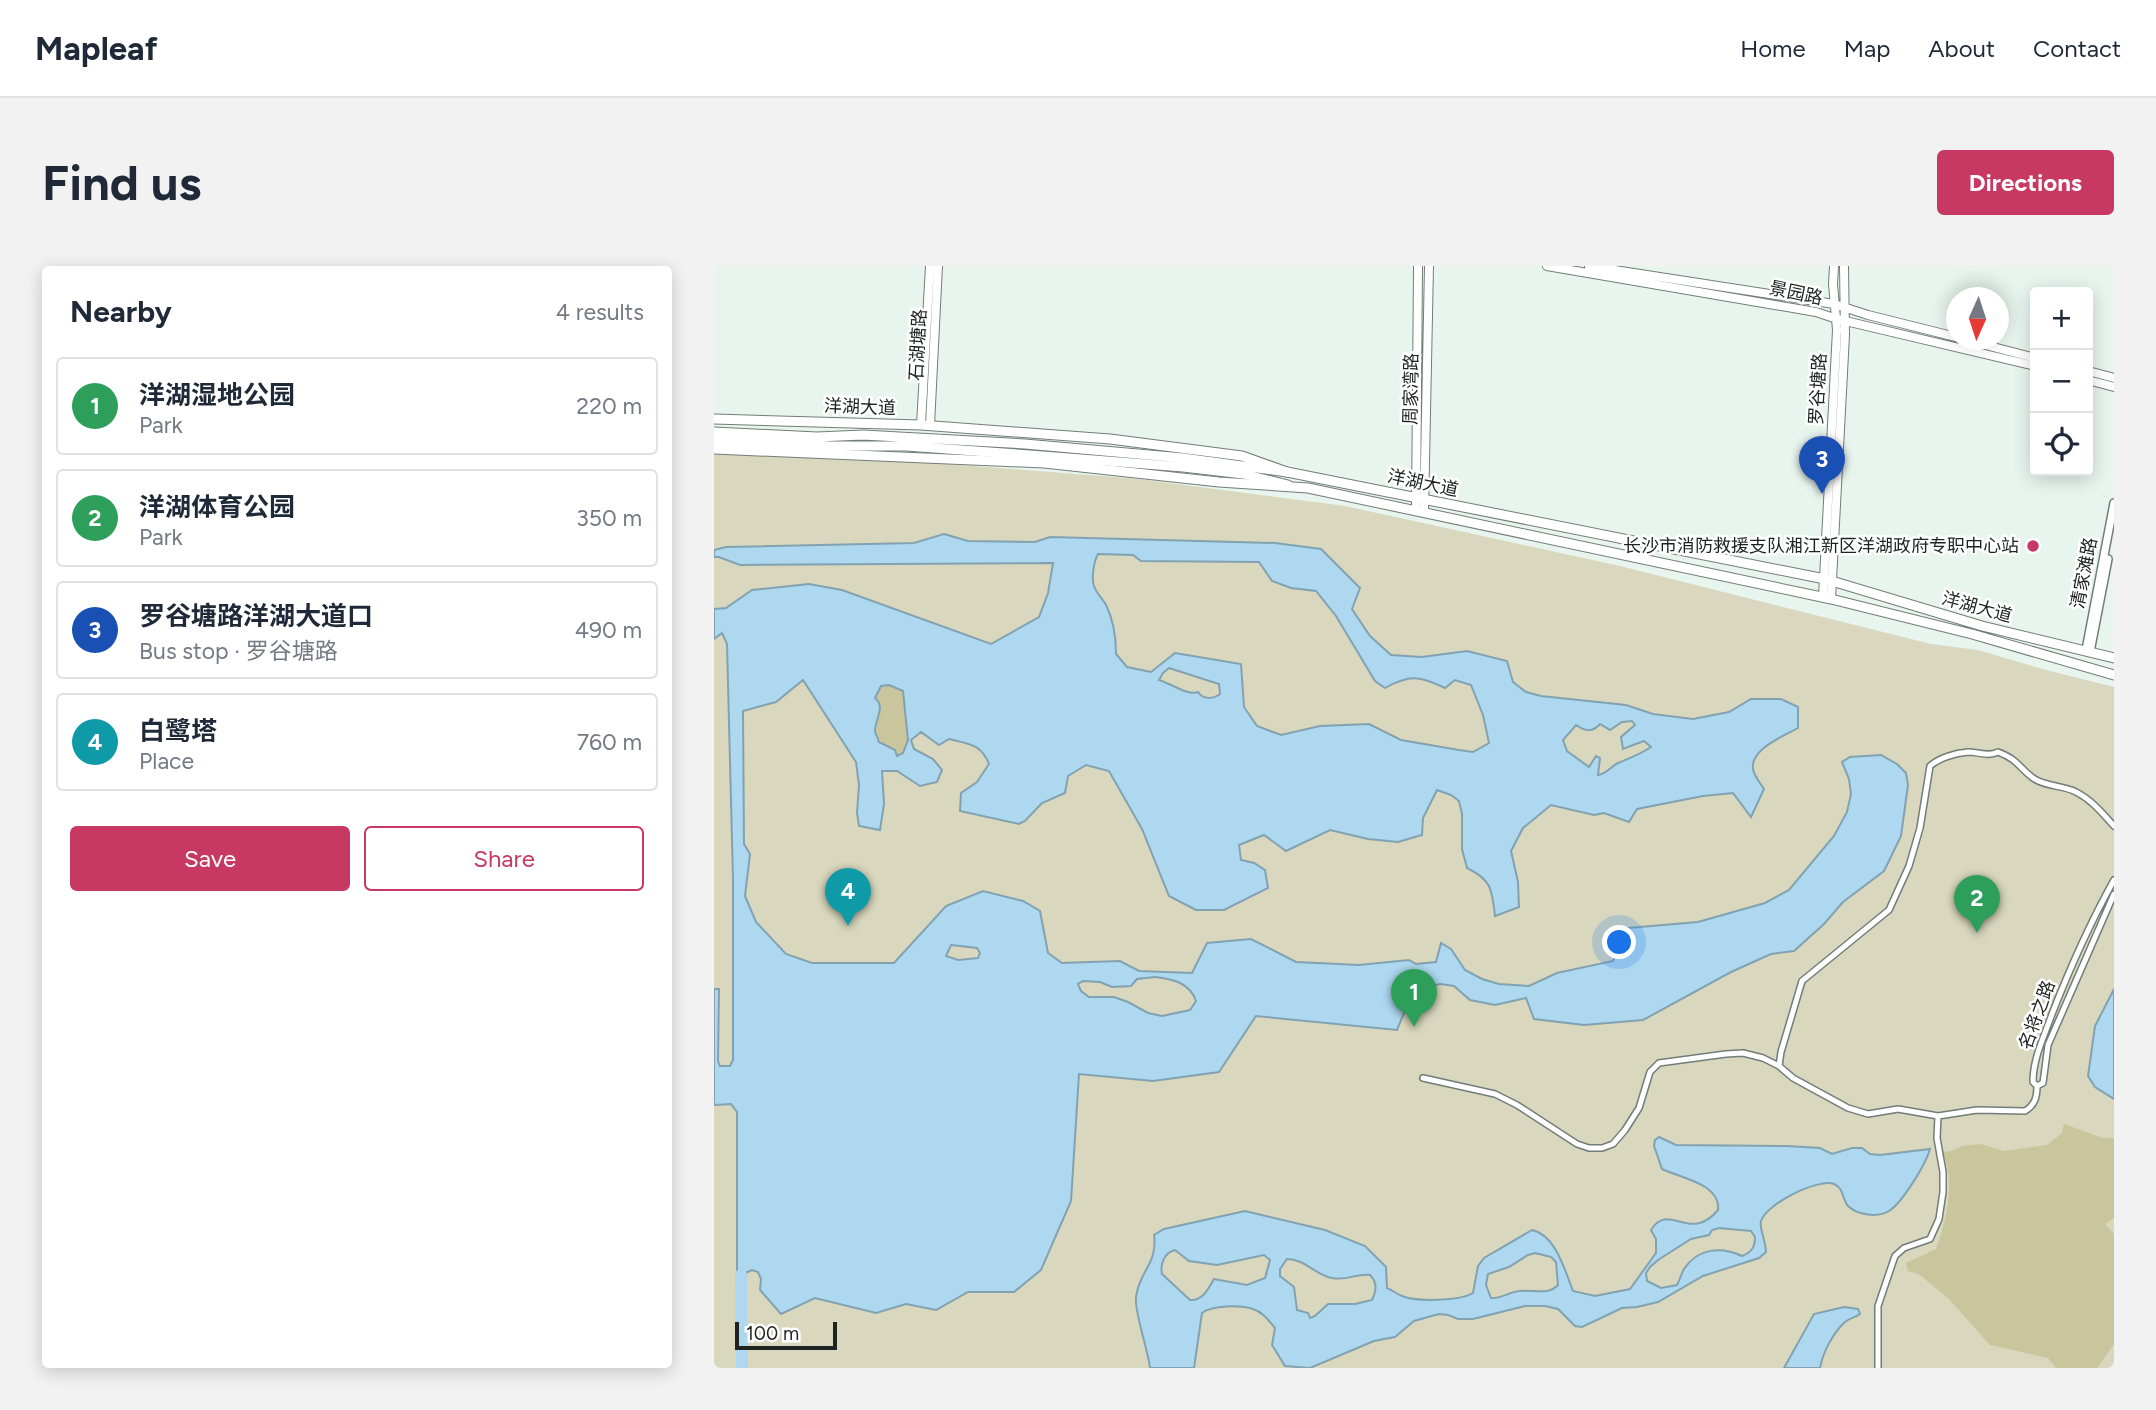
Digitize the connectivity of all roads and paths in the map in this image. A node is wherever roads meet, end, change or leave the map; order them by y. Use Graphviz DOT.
graph roads {
  1 [pos="930,266"];
  2 [pos="938,266"];
  3 [pos="1418,266"];
  4 [pos="1429,266"];
  5 [pos="1547,266"];
  6 [pos="1589,266"];
  7 [pos="1834,266"];
  8 [pos="1844,266"];
  9 [pos="1834,304"];
  10 [pos="1845,307"];
  11 [pos="1841,320"];
  12 [pos="1946,334"];
  13 [pos="2004,350"];
  14 [pos="2030,357"];
  15 [pos="2030,365"];
  16 [pos="2093,372"];
  17 [pos="2114,378"];
  18 [pos="2093,381"];
  19 [pos="2114,387"];
  20 [pos="714,419"];
  21 [pos="926,425"];
  22 [pos="714,432"];
  23 [pos="714,441"];
  24 [pos="714,449"];
  25 [pos="1183,463"];
  26 [pos="1287,472"];
  27 [pos="1288,485"];
  28 [pos="1420,499"];
  29 [pos="2114,503"];
  30 [pos="1420,511"];
  31 [pos="2114,528"];
  32 [pos="1829,580"];
  33 [pos="1827,598"];
  34 [pos="2088,651"];
  35 [pos="2114,658"];
  36 [pos="2114,675"];
  37 [pos="2114,826"];
  38 [pos="2114,880"];
  39 [pos="2114,894"];
  40 [pos="1779,1066"];
  41 [pos="1423,1078"];
  42 [pos="2037,1086"];
  43 [pos="1938,1116"];
  44 [pos="1878,1368"];
  1 -- 21 [label="main road, 石湖塘路"];
  2 -- 21 [label="main road, 石湖塘路"];
  3 -- 28 [label="main road, 周家湾路"];
  4 -- 28 [label="main road, 周家湾路"];
  5 -- 11 [label="main road, 景园路"];
  6 -- 9 [label="main road, 景园路"];
  7 -- 9 [label="main road, 罗谷塘路"];
  8 -- 10 [label="main road, 罗谷塘路"];
  9 -- 10 [label="main road, 景园路"];
  9 -- 11 [label="main road, 罗谷塘路"];
  10 -- 11 [label="main road, 罗谷塘路"];
  10 -- 12 [label="main road, 景园路"];
  11 -- 15 [label="main road, 景园路"];
  11 -- 32 [label="main road, 罗谷塘路"];
  13 -- 14 [label="main road"];
  16 -- 17 [label="main road"];
  18 -- 19 [label="main road"];
  20 -- 21 [label="main road, 洋湖大道"];
  21 -- 26 [label="main road, 洋湖大道"];
  22 -- 25 [label="main road"];
  23 -- 25 [label="main road"];
  24 -- 27 [label="main road, 洋湖大道"];
  25 -- 26 [label="main road"];
  25 -- 27 [label="main road"];
  26 -- 28 [label="main road, 洋湖大道"];
  27 -- 30 [label="main road, 洋湖大道"];
  28 -- 30 [label="main road, 周家湾路"];
  28 -- 32 [label="main road, 洋湖大道"];
  29 -- 34 [label="street, 清家滩路"];
  30 -- 33 [label="main road, 洋湖大道"];
  31 -- 34 [label="street, 清家滩路"];
  32 -- 33 [label="main road, 罗谷塘路"];
  32 -- 34 [label="main road, 洋湖大道"];
  33 -- 36 [label="main road, 洋湖大道"];
  34 -- 35 [label="main road, 洋湖大道"];
  37 -- 40 [label="street"];
  38 -- 42 [label="street, 名将之路"];
  39 -- 42 [label="street, 名将之路"];
  40 -- 41 [label="street"];
  40 -- 43 [label="street"];
  42 -- 43 [label="street"];
  43 -- 44 [label="street"];
}
